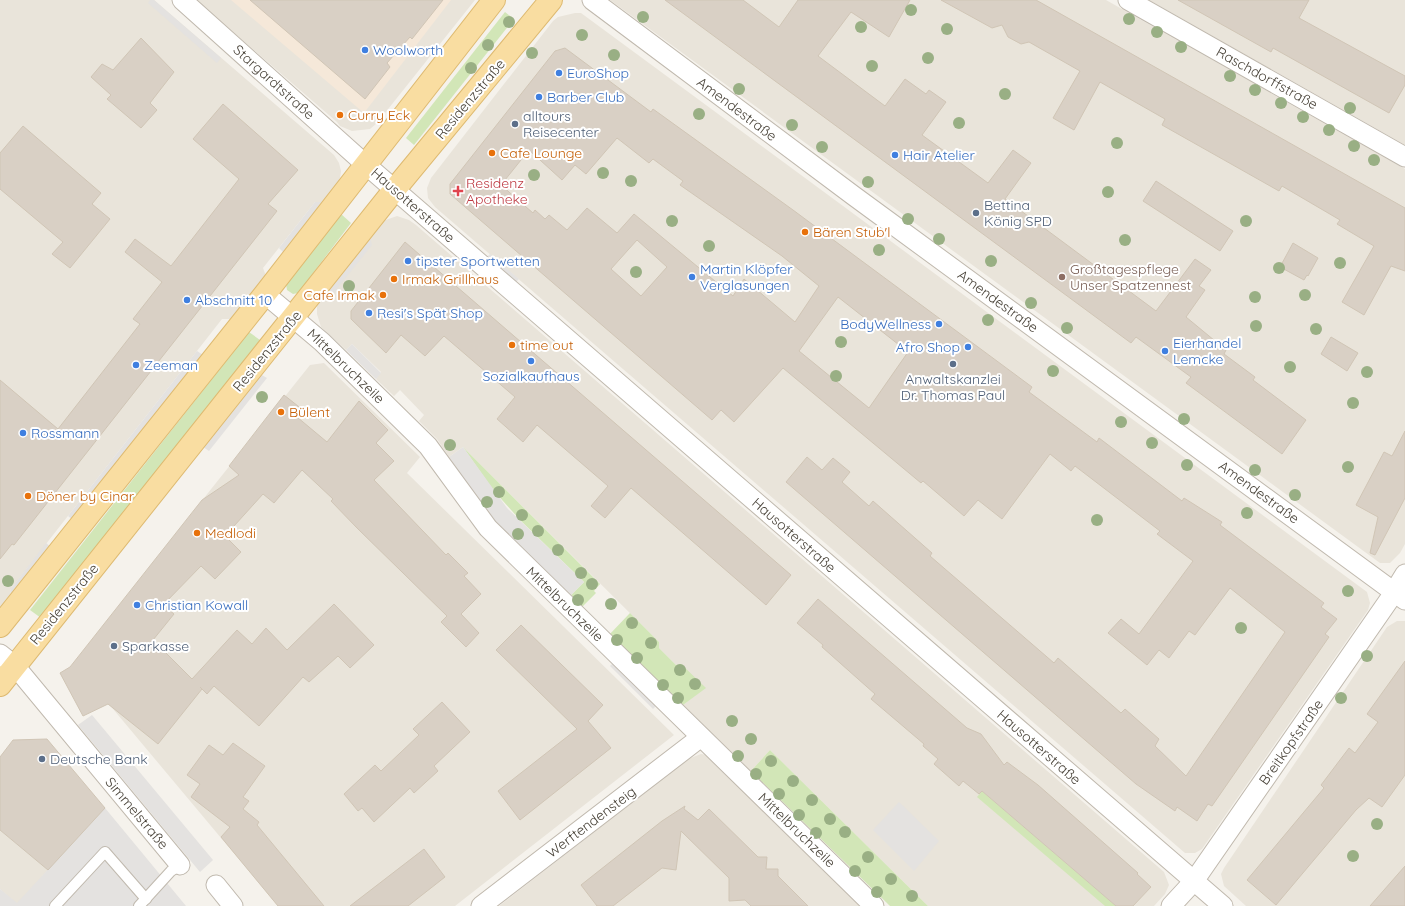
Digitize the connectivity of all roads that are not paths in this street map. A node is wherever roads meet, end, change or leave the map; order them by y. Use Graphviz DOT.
graph roads {
  1 [pos="182,0"];
  2 [pos="494,0"];
  3 [pos="551,0"];
  4 [pos="592,0"];
  5 [pos="1128,0"];
  6 [pos="1405,156"];
  7 [pos="366,164"];
  8 [pos="395,189"];
  9 [pos="265,294"];
  10 [pos="294,317"];
  11 [pos="1405,574"];
  12 [pos="1400,596"];
  13 [pos="0,626"];
  14 [pos="8,660"];
  15 [pos="0,686"];
  16 [pos="701,737"];
  17 [pos="180,865"];
  18 [pos="1194,881"];
  19 [pos="216,885"];
  20 [pos="143,902"];
  21 [pos="55,906"];
  22 [pos="233,906"];
  23 [pos="481,906"];
  24 [pos="874,906"];
  25 [pos="1171,906"];
  26 [pos="1223,906"];
  1 -- 7 [label="street, Stargardtstraße"];
  2 -- 7 [label="main road"];
  3 -- 8 [label="main road, Residenzstraße"];
  4 -- 12 [label="street, Amendestraße"];
  5 -- 6 [label="street, Raschdorffstraße"];
  7 -- 8 [label="street, Hausotterstraße"];
  7 -- 9 [label="main road"];
  8 -- 10 [label="main road, Residenzstraße"];
  8 -- 18 [label="street, Hausotterstraße"];
  9 -- 10 [label="street, Mittelbruchzeile"];
  9 -- 13 [label="main road"];
  10 -- 14 [label="main road, Residenzstraße"];
  10 -- 16 [label="street, Mittelbruchzeile"];
  11 -- 12 [label="street, Breitkopfstraße"];
  12 -- 18 [label="street, Breitkopfstraße"];
  14 -- 15 [label="main road, Residenzstraße"];
  14 -- 17 [label="street, Simmelstraße"];
  16 -- 23 [label="street, Werftendensteig"];
  16 -- 24 [label="street, Mittelbruchzeile"];
  17 -- 20 [label="lane"];
  18 -- 25 [label="street, Breitkopfstraße"];
  18 -- 26 [label="street, Hausotterstraße"];
  19 -- 22 [label="street"];
  20 -- 21 [label="lane"];
}
